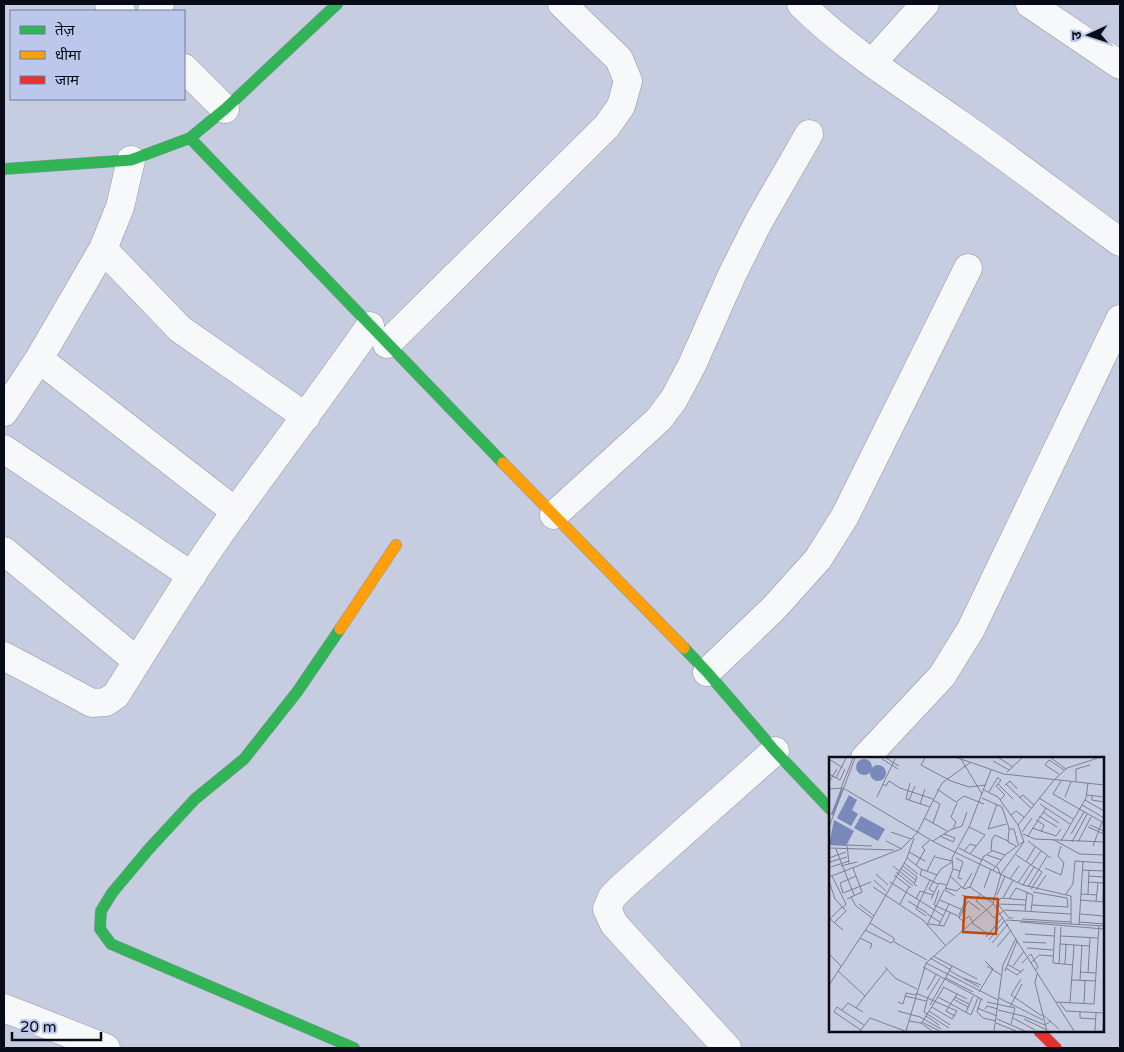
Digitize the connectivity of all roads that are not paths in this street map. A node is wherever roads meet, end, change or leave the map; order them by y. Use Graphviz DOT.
graph roads {
  1 [pos="337,4"];
  2 [pos="562,4"];
  3 [pos="801,4"];
  4 [pos="925,4"];
  5 [pos="1030,4"];
  6 [pos="872,63"];
  7 [pos="1120,65"];
  8 [pos="185,69"];
  9 [pos="225,109"];
  10 [pos="809,134"];
  11 [pos="190,138"];
  12 [pos="131,160"];
  13 [pos="4,169"];
  14 [pos="1120,242"];
  15 [pos="103,249"];
  16 [pos="968,268"];
  17 [pos="1120,319"];
  18 [pos="378,335"];
  19 [pos="39,359"];
  20 [pos="4,412"];
  21 [pos="306,417"];
  22 [pos="4,449"];
  23 [pos="236,512"];
  24 [pos="554,515"];
  25 [pos="396,545"];
  26 [pos="4,550"];
  27 [pos="192,576"];
  28 [pos="4,656"];
  29 [pos="137,661"];
  30 [pos="707,672"];
  31 [pos="775,751"];
  32 [pos="866,757"];
  33 [pos="828,802"];
  34 [pos="4,1008"];
  35 [pos="1040,1032"];
  36 [pos="106,1048"];
  37 [pos="354,1048"];
  38 [pos="727,1048"];
  39 [pos="1056,1048"];
  1 -- 9 [label="street"];
  2 -- 18 [label="street"];
  3 -- 6 [label="street"];
  4 -- 6 [label="street"];
  5 -- 7 [label="street"];
  6 -- 14 [label="street"];
  8 -- 9 [label="street"];
  9 -- 11 [label="street"];
  10 -- 24 [label="street"];
  11 -- 12 [label="street"];
  11 -- 18 [label="street"];
  12 -- 13 [label="street"];
  12 -- 15 [label="street"];
  15 -- 19 [label="street"];
  15 -- 21 [label="street"];
  16 -- 30 [label="street"];
  17 -- 32 [label="street"];
  18 -- 21 [label="street"];
  18 -- 24 [label="street"];
  19 -- 20 [label="street"];
  19 -- 23 [label="street"];
  21 -- 23 [label="street"];
  22 -- 27 [label="street"];
  23 -- 27 [label="street"];
  24 -- 30 [label="street"];
  25 -- 37 [label="street"];
  26 -- 29 [label="street"];
  27 -- 29 [label="street"];
  28 -- 29 [label="street"];
  30 -- 31 [label="street"];
  31 -- 33 [label="street"];
  31 -- 38 [label="street"];
  34 -- 36 [label="street"];
  35 -- 39 [label="street"];
}
